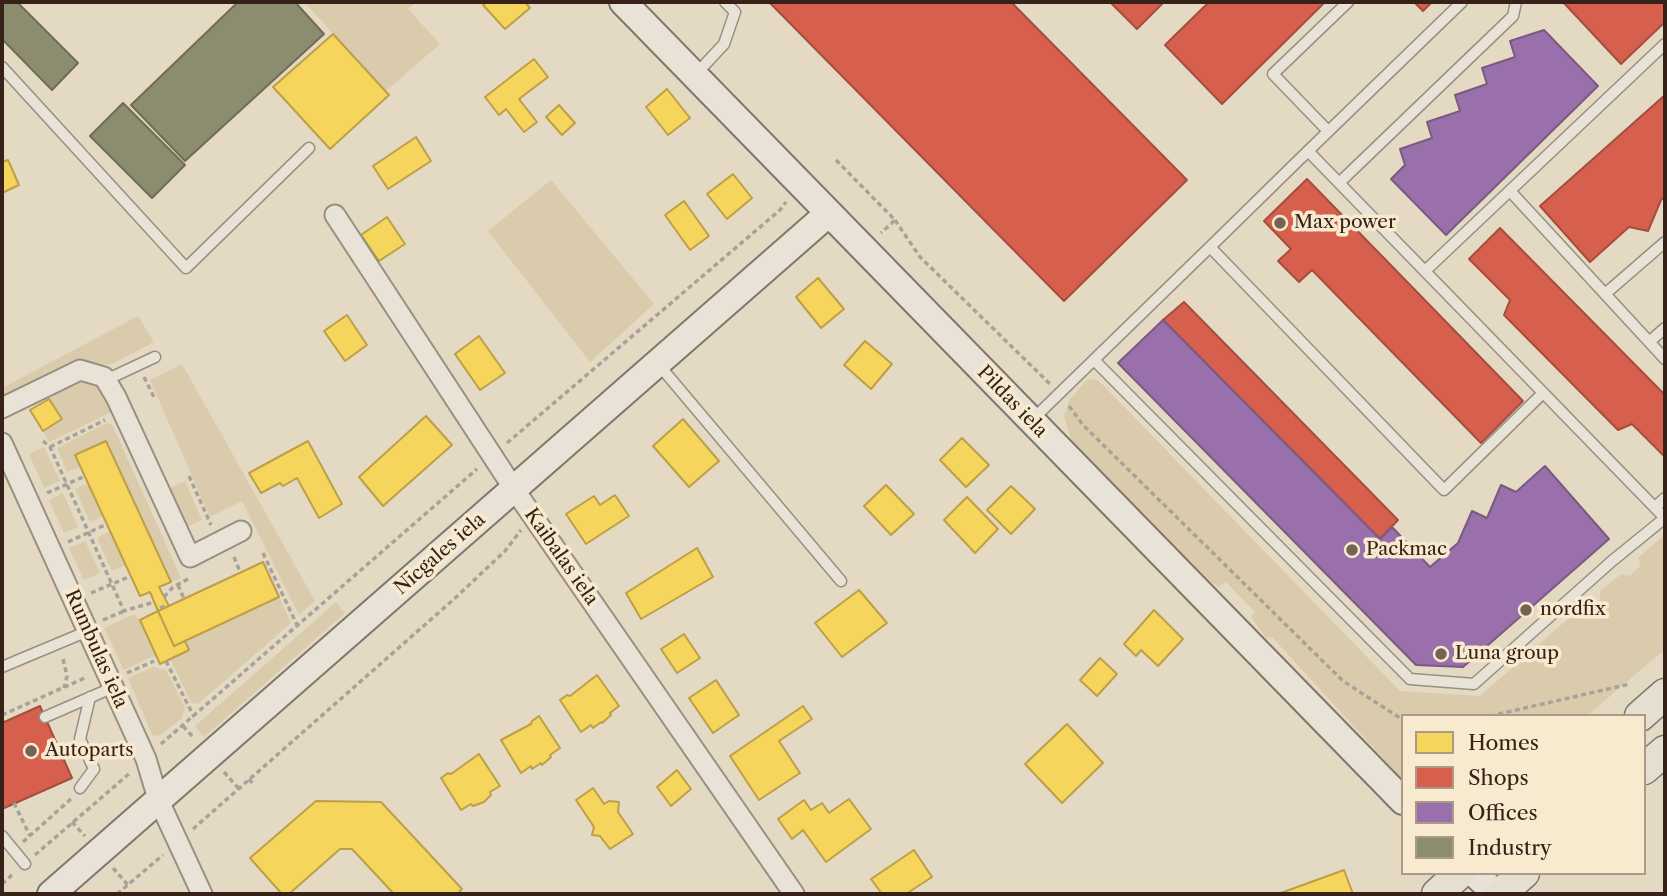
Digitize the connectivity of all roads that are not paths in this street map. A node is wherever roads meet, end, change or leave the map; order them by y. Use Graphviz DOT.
graph roads {
  1 [pos="623,2"];
  2 [pos="725,2"];
  3 [pos="1348,2"];
  4 [pos="1462,2"];
  5 [pos="1517,2"];
  6 [pos="1665,44"];
  7 [pos="2,67"];
  8 [pos="694,76"];
  9 [pos="1328,131"];
  10 [pos="309,148"];
  11 [pos="1308,151"];
  12 [pos="1339,183"];
  13 [pos="1510,191"];
  14 [pos="829,213"];
  15 [pos="335,215"];
  16 [pos="1665,242"];
  17 [pos="1210,247"];
  18 [pos="1425,271"];
  19 [pos="1605,294"];
  20 [pos="1665,328"];
  21 [pos="1649,342"];
  22 [pos="155,357"];
  23 [pos="1665,359"];
  24 [pos="1094,360"];
  25 [pos="659,364"];
  26 [pos="106,380"];
  27 [pos="1543,393"];
  28 [pos="2,408"];
  29 [pos="1031,421"];
  30 [pos="2,443"];
  31 [pos="514,489"];
  32 [pos="1665,498"];
  33 [pos="1655,507"];
  34 [pos="1665,518"];
  35 [pos="241,531"];
  36 [pos="841,581"];
  37 [pos="93,626"];
  38 [pos="2,667"];
  39 [pos="118,681"];
  40 [pos="1665,694"];
  41 [pos="90,697"];
  42 [pos="1642,714"];
  43 [pos="45,717"];
  44 [pos="1665,751"];
  45 [pos="1646,767"];
  46 [pos="80,788"];
  47 [pos="158,799"];
  48 [pos="1401,799"];
  49 [pos="2,836"];
  50 [pos="25,863"];
  51 [pos="1458,875"];
  52 [pos="1476,875"];
  53 [pos="1522,875"];
  54 [pos="51,894"];
  55 [pos="202,894"];
  56 [pos="794,894"];
  57 [pos="1437,894"];
  58 [pos="1498,894"];
  1 -- 8 [label="street, Pildas iela"];
  2 -- 8 [label="lane"];
  3 -- 9 [label="lane"];
  4 -- 9 [label="lane"];
  5 -- 12 [label="lane"];
  6 -- 13 [label="lane"];
  7 -- 10 [label="lane"];
  8 -- 14 [label="street, Pildas iela"];
  9 -- 11 [label="lane"];
  11 -- 12 [label="lane"];
  11 -- 17 [label="lane"];
  12 -- 18 [label="lane"];
  13 -- 18 [label="lane"];
  13 -- 19 [label="lane"];
  14 -- 25 [label="street, Nīcgales iela"];
  14 -- 29 [label="street, Pildas iela"];
  15 -- 31 [label="street, Kaibalas iela"];
  16 -- 19 [label="lane"];
  17 -- 24 [label="lane"];
  17 -- 27 [label="lane"];
  18 -- 27 [label="lane"];
  19 -- 21 [label="lane"];
  20 -- 21 [label="lane"];
  21 -- 23 [label="lane"];
  22 -- 26 [label="lane"];
  24 -- 29 [label="lane"];
  24 -- 34 [label="lane"];
  25 -- 31 [label="street, Nīcgales iela"];
  25 -- 36 [label="lane"];
  26 -- 28 [label="street"];
  26 -- 35 [label="street"];
  27 -- 33 [label="lane"];
  29 -- 48 [label="street, Pildas iela"];
  30 -- 37 [label="street, Rumbulas iela"];
  31 -- 47 [label="street, Nīcgales iela"];
  31 -- 56 [label="street, Kaibalas iela"];
  32 -- 33 [label="lane"];
  33 -- 34 [label="lane"];
  37 -- 38 [label="lane"];
  37 -- 39 [label="street, Rumbulas iela"];
  39 -- 41 [label="lane"];
  39 -- 47 [label="street, Rumbulas iela"];
  40 -- 42 [label="main road"];
  41 -- 43 [label="lane"];
  41 -- 46 [label="lane"];
  44 -- 45 [label="main road"];
  47 -- 54 [label="street, Nīcgales iela"];
  47 -- 55 [label="street, Rumbulas iela"];
  49 -- 50 [label="lane"];
  51 -- 57 [label="main road"];
  52 -- 58 [label="street"];
  53 -- 58 [label="main road"];
}
